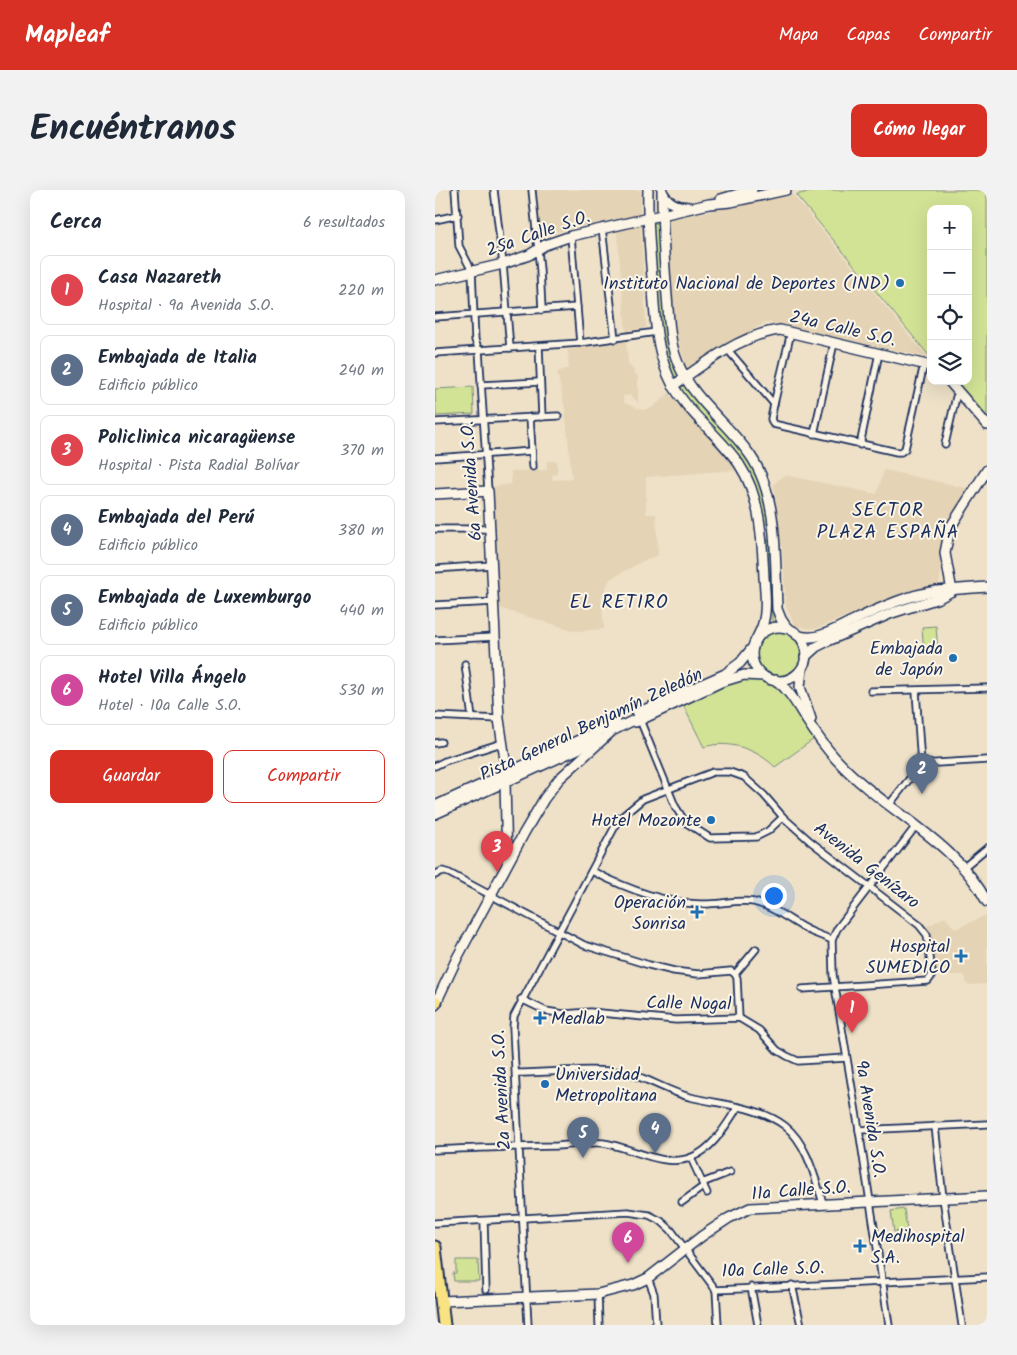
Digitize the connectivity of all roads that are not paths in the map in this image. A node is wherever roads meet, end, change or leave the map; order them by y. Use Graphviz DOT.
graph roads {
  1 [pos="455,190"];
  2 [pos="494,190"];
  3 [pos="532,190"];
  4 [pos="648,190"];
  5 [pos="662,190"];
  6 [pos="752,190"];
  7 [pos="786,190"];
  8 [pos="709,204"];
  9 [pos="700,207"];
  10 [pos="457,215"];
  11 [pos="662,215"];
  12 [pos="648,218"];
  13 [pos="435,220"];
  14 [pos="602,228"];
  15 [pos="571,236"];
  16 [pos="537,250"];
  17 [pos="503,264"];
  18 [pos="472,271"];
  19 [pos="435,280"];
  20 [pos="577,307"];
  21 [pos="542,310"];
  22 [pos="507,312"];
  23 [pos="474,314"];
  24 [pos="435,317"];
  25 [pos="656,332"];
  26 [pos="791,332"];
  27 [pos="615,339"];
  28 [pos="834,342"];
  29 [pos="580,343"];
  30 [pos="539,346"];
  31 [pos="509,348"];
  32 [pos="479,350"];
  33 [pos="728,350"];
  34 [pos="435,353"];
  35 [pos="879,353"];
  36 [pos="927,365"];
  37 [pos="685,377"];
  38 [pos="540,382"];
  39 [pos="481,385"];
  40 [pos="952,385"];
  41 [pos="673,386"];
  42 [pos="960,394"];
  43 [pos="774,404"];
  44 [pos="558,416"];
  45 [pos="530,417"];
  46 [pos="542,417"];
  47 [pos="483,420"];
  48 [pos="435,422"];
  49 [pos="987,425"];
  50 [pos="815,434"];
  51 [pos="945,444"];
  52 [pos="860,445"];
  53 [pos="533,451"];
  54 [pos="486,455"];
  55 [pos="435,458"];
  56 [pos="533,467"];
  57 [pos="987,470"];
  58 [pos="488,491"];
  59 [pos="435,494"];
  60 [pos="435,529"];
  61 [pos="491,529"];
  62 [pos="492,566"];
  63 [pos="435,569"];
  64 [pos="987,587"];
  65 [pos="952,591"];
  66 [pos="494,602"];
  67 [pos="435,605"];
  68 [pos="787,628"];
  69 [pos="797,635"];
  70 [pos="495,637"];
  71 [pos="435,640"];
  72 [pos="754,644"];
  73 [pos="804,661"];
  74 [pos="465,664"];
  75 [pos="763,676"];
  76 [pos="776,680"];
  77 [pos="987,688"];
  78 [pos="871,691"];
  79 [pos="916,691"];
  80 [pos="641,715"];
  81 [pos="435,716"];
  82 [pos="472,718"];
  83 [pos="499,718"];
  84 [pos="813,729"];
  85 [pos="607,736"];
  86 [pos="502,743"];
  87 [pos="554,755"];
  88 [pos="987,760"];
  89 [pos="534,763"];
  90 [pos="921,764"];
  91 [pos="435,766"];
  92 [pos="521,766"];
  93 [pos="507,773"];
  94 [pos="505,783"];
  95 [pos="669,790"];
  96 [pos="485,792"];
  97 [pos="544,799"];
  98 [pos="465,801"];
  99 [pos="889,805"];
  100 [pos="435,806"];
  101 [pos="506,810"];
  102 [pos="435,814"];
  103 [pos="783,817"];
  104 [pos="506,824"];
  105 [pos="916,826"];
  106 [pos="524,833"];
  107 [pos="987,848"];
  108 [pos="506,867"];
  109 [pos="964,867"];
  110 [pos="592,870"];
  111 [pos="435,875"];
  112 [pos="869,886"];
  113 [pos="490,896"];
  114 [pos="987,902"];
  115 [pos="557,932"];
  116 [pos="832,940"];
  117 [pos="756,949"];
  118 [pos="735,974"];
  119 [pos="835,986"];
  120 [pos="802,989"];
  121 [pos="521,999"];
  122 [pos="435,1003"];
  123 [pos="739,1018"];
  124 [pos="846,1058"];
  125 [pos="516,1073"];
  126 [pos="737,1107"];
  127 [pos="987,1124"];
  128 [pos="935,1126"];
  129 [pos="859,1130"];
  130 [pos="519,1146"];
  131 [pos="435,1150"];
  132 [pos="691,1158"];
  133 [pos="730,1172"];
  134 [pos="703,1185"];
  135 [pos="707,1193"];
  136 [pos="987,1196"];
  137 [pos="943,1198"];
  138 [pos="682,1202"];
  139 [pos="869,1202"];
  140 [pos="823,1203"];
  141 [pos="523,1219"];
  142 [pos="484,1221"];
  143 [pos="435,1223"];
  144 [pos="435,1247"];
  145 [pos="686,1250"];
  146 [pos="987,1277"];
  147 [pos="648,1278"];
  148 [pos="955,1278"];
  149 [pos="882,1281"];
  150 [pos="792,1285"];
  151 [pos="751,1287"];
  152 [pos="486,1290"];
  153 [pos="716,1290"];
  154 [pos="598,1294"];
  155 [pos="526,1298"];
  156 [pos="438,1301"];
  157 [pos="444,1325"];
  158 [pos="528,1325"];
  159 [pos="599,1325"];
  160 [pos="656,1325"];
  161 [pos="718,1325"];
  162 [pos="758,1325"];
  163 [pos="801,1325"];
  164 [pos="889,1325"];
  165 [pos="962,1325"];
  1 -- 10 [label="street, 6a Avenida S.O."];
  2 -- 17 [label="street"];
  3 -- 16 [label="street"];
  4 -- 12 [label="main road"];
  5 -- 9 [label="main road"];
  5 -- 11 [label="main road"];
  6 -- 8 [label="main road, 25a Calle S.O."];
  7 -- 8 [label="main road, 25a Calle S.O."];
  8 -- 9 [label="main road, 25a Calle S.O."];
  9 -- 11 [label="main road, 25a Calle S.O."];
  10 -- 13 [label="street"];
  10 -- 18 [label="street, 6a Avenida S.O."];
  11 -- 12 [label="main road, 25a Calle S.O."];
  11 -- 37 [label="main road"];
  12 -- 14 [label="main road, 25a Calle S.O."];
  12 -- 25 [label="main road"];
  14 -- 15 [label="main road, 25a Calle S.O."];
  14 -- 27 [label="street"];
  15 -- 16 [label="main road, 25a Calle S.O."];
  15 -- 20 [label="street"];
  16 -- 17 [label="main road, 25a Calle S.O."];
  16 -- 21 [label="street"];
  17 -- 18 [label="main road, 25a Calle S.O."];
  17 -- 22 [label="street"];
  18 -- 19 [label="main road, 25a Calle S.O."];
  18 -- 23 [label="street, 6a Avenida S.O."];
  20 -- 21 [label="street"];
  20 -- 29 [label="street"];
  21 -- 22 [label="street"];
  22 -- 23 [label="street"];
  22 -- 31 [label="street"];
  23 -- 24 [label="street"];
  23 -- 32 [label="street, 6a Avenida S.O."];
  25 -- 27 [label="street"];
  25 -- 41 [label="main road"];
  26 -- 28 [label="main road, 24a Calle S.O."];
  26 -- 33 [label="main road, 24a Calle S.O."];
  26 -- 43 [label="street"];
  27 -- 29 [label="street"];
  28 -- 35 [label="main road, 24a Calle S.O."];
  28 -- 50 [label="street"];
  29 -- 30 [label="street"];
  30 -- 31 [label="street"];
  30 -- 38 [label="street"];
  31 -- 32 [label="street"];
  32 -- 34 [label="street"];
  32 -- 39 [label="street, 6a Avenida S.O."];
  33 -- 37 [label="main road, 24a Calle S.O."];
  33 -- 43 [label="street"];
  35 -- 36 [label="main road, 24a Calle S.O."];
  35 -- 52 [label="street"];
  36 -- 52 [label="street"];
  37 -- 41 [label="main road, 24a Calle S.O."];
  37 -- 68 [label="main road"];
  38 -- 39 [label="street"];
  38 -- 46 [label="street"];
  39 -- 47 [label="street, 6a Avenida S.O."];
  40 -- 42 [label="main road"];
  41 -- 72 [label="main road"];
  42 -- 49 [label="main road"];
  42 -- 51 [label="street"];
  43 -- 50 [label="street"];
  44 -- 46 [label="street"];
  45 -- 46 [label="street"];
  45 -- 47 [label="street"];
  45 -- 53 [label="street"];
  47 -- 48 [label="street"];
  47 -- 54 [label="street, 6a Avenida S.O."];
  50 -- 52 [label="street"];
  53 -- 54 [label="street"];
  53 -- 56 [label="street"];
  54 -- 55 [label="street"];
  54 -- 58 [label="street, 6a Avenida S.O."];
  57 -- 65 [label="main road"];
  58 -- 59 [label="main road"];
  58 -- 61 [label="main road, 6a Avenida S.O."];
  60 -- 61 [label="street"];
  61 -- 62 [label="main road, 6a Avenida S.O."];
  62 -- 63 [label="street"];
  62 -- 66 [label="main road, 6a Avenida S.O."];
  64 -- 65 [label="main road"];
  65 -- 69 [label="main road"];
  65 -- 73 [label="main road"];
  66 -- 67 [label="street"];
  66 -- 70 [label="main road, 6a Avenida S.O."];
  68 -- 69 [label="main road"];
  68 -- 72 [label="main road"];
  69 -- 73 [label="main road"];
  70 -- 71 [label="street"];
  70 -- 83 [label="main road, 6a Avenida S.O."];
  72 -- 75 [label="main road"];
  72 -- 80 [label="main road, Pista General Benjamín Zeledón"];
  73 -- 76 [label="main road"];
  73 -- 84 [label="main road"];
  74 -- 82 [label="street"];
  75 -- 76 [label="main road"];
  75 -- 80 [label="main road, Pista General Benjamín Zeledón"];
  76 -- 84 [label="main road"];
  77 -- 79 [label="street"];
  78 -- 79 [label="street"];
  79 -- 90 [label="street"];
  80 -- 85 [label="main road, Pista General Benjamín Zeledón"];
  80 -- 87 [label="main road, Pista General Benjamín Zeledón"];
  80 -- 95 [label="street"];
  81 -- 82 [label="street"];
  82 -- 83 [label="street"];
  83 -- 86 [label="main road, 6a Avenida S.O."];
  84 -- 99 [label="main road"];
  85 -- 87 [label="main road, Pista General Benjamín Zeledón"];
  85 -- 97 [label="main road"];
  86 -- 91 [label="street"];
  86 -- 93 [label="main road, 6a Avenida S.O."];
  87 -- 89 [label="main road"];
  87 -- 92 [label="main road, Pista General Benjamín Zeledón"];
  87 -- 94 [label="main road, Pista General Benjamín Zeledón"];
  87 -- 97 [label="main road"];
  88 -- 90 [label="street"];
  89 -- 92 [label="main road"];
  89 -- 94 [label="main road"];
  90 -- 99 [label="street"];
  92 -- 93 [label="main road, Pista General Benjamín Zeledón"];
  93 -- 98 [label="main road"];
  93 -- 100 [label="main road, Pista General Benjamín Zeledón"];
  94 -- 96 [label="main road, Pista General Benjamín Zeledón"];
  94 -- 101 [label="main road"];
  95 -- 103 [label="street, Avenida Genízaro"];
  95 -- 103 [label="street"];
  95 -- 110 [label="street, 2a Avenida S.O."];
  96 -- 98 [label="main road, Pista General Benjamín Zeledón"];
  96 -- 101 [label="main road"];
  97 -- 106 [label="main road"];
  98 -- 102 [label="main road, Pista General Benjamín Zeledón"];
  99 -- 105 [label="main road"];
  101 -- 104 [label="main road"];
  103 -- 112 [label="street, Avenida Genízaro"];
  104 -- 106 [label="main road"];
  104 -- 108 [label="main road"];
  105 -- 109 [label="main road"];
  105 -- 112 [label="street"];
  106 -- 108 [label="main road"];
  107 -- 109 [label="street"];
  108 -- 113 [label="main road"];
  109 -- 114 [label="main road"];
  110 -- 115 [label="street, 2a Avenida S.O."];
  110 -- 116 [label="street"];
  111 -- 113 [label="street"];
  112 -- 116 [label="street"];
  112 -- 119 [label="street, Avenida Genízaro"];
  113 -- 115 [label="street"];
  113 -- 122 [label="main road"];
  115 -- 118 [label="street"];
  115 -- 121 [label="street, 2a Avenida S.O."];
  116 -- 119 [label="street, 9a Avenida S.O."];
  117 -- 118 [label="street"];
  118 -- 123 [label="street"];
  119 -- 120 [label="street"];
  119 -- 124 [label="street, 9a Avenida S.O."];
  121 -- 123 [label="street, Calle Nogal"];
  121 -- 125 [label="street, 2a Avenida S.O."];
  123 -- 124 [label="street, Calle Nogal"];
  124 -- 129 [label="street, 9a Avenida S.O."];
  125 -- 126 [label="street"];
  125 -- 130 [label="street, 2a Avenida S.O."];
  126 -- 132 [label="street"];
  126 -- 140 [label="street"];
  127 -- 128 [label="street"];
  128 -- 129 [label="street"];
  128 -- 137 [label="street"];
  129 -- 139 [label="street, 9a Avenida S.O."];
  130 -- 131 [label="street"];
  130 -- 132 [label="street"];
  130 -- 141 [label="street, 2a Avenida S.O."];
  132 -- 134 [label="street"];
  133 -- 134 [label="street"];
  134 -- 135 [label="street"];
  134 -- 138 [label="street"];
  136 -- 137 [label="main road, 11a Calle S.O."];
  137 -- 139 [label="main road, 11a Calle S.O."];
  137 -- 148 [label="street"];
  139 -- 140 [label="main road, 11a Calle S.O."];
  139 -- 149 [label="street, 9a Avenida S.O."];
  140 -- 145 [label="main road, 11a Calle S.O."];
  141 -- 142 [label="street"];
  141 -- 145 [label="street"];
  141 -- 155 [label="street, 2a Avenida S.O."];
  142 -- 143 [label="street"];
  142 -- 152 [label="street"];
  144 -- 156 [label="highway"];
  145 -- 147 [label="main road"];
  145 -- 153 [label="street, 10a Calle S.O."];
  146 -- 148 [label="street, 10a Calle S.O."];
  147 -- 154 [label="main road"];
  147 -- 160 [label="street"];
  148 -- 149 [label="street, 10a Calle S.O."];
  148 -- 165 [label="street"];
  149 -- 150 [label="street, 10a Calle S.O."];
  149 -- 164 [label="street, 9a Avenida S.O."];
  150 -- 151 [label="street, 10a Calle S.O."];
  150 -- 163 [label="street"];
  151 -- 153 [label="street, 10a Calle S.O."];
  151 -- 162 [label="street"];
  153 -- 161 [label="street"];
  154 -- 155 [label="main road"];
  154 -- 159 [label="street"];
  155 -- 156 [label="main road"];
  155 -- 158 [label="street, 2a Avenida S.O."];
  156 -- 157 [label="highway"];
}
